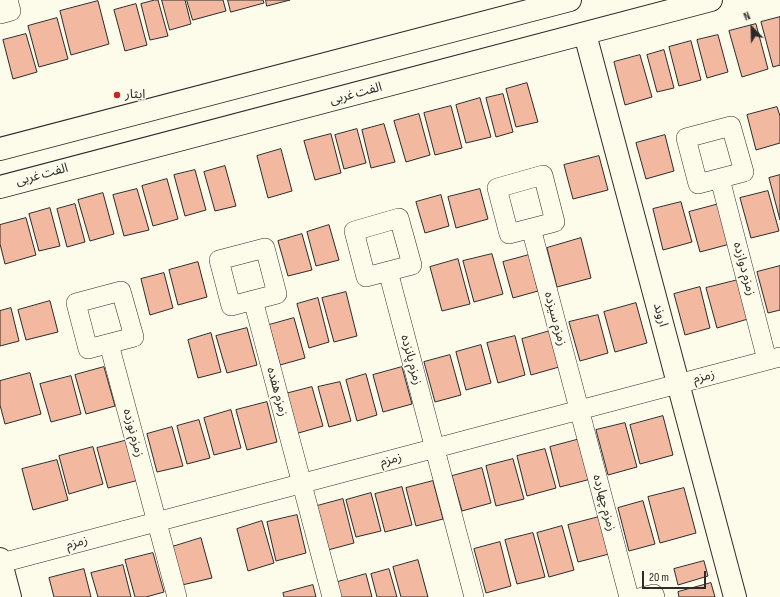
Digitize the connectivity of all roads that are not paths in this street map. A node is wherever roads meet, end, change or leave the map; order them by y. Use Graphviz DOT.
graph roads {
  1 [pos="8,0"];
  2 [pos="570,0"];
  3 [pos="711,0"];
  4 [pos="0,14"];
  5 [pos="585,34"];
  6 [pos="0,149"];
  7 [pos="720,179"];
  8 [pos="0,186"];
  9 [pos="531,228"];
  10 [pos="388,271"];
  11 [pos="253,300"];
  12 [pos="109,344"];
  13 [pos="774,358"];
  14 [pos="678,384"];
  15 [pos="579,410"];
  16 [pos="435,448"];
  17 [pos="302,483"];
  18 [pos="157,522"];
  19 [pos="1,561"];
  20 [pos="10,597"];
  21 [pos="177,597"];
  22 [pos="332,597"];
  23 [pos="474,597"];
  24 [pos="629,597"];
  25 [pos="642,597"];
  26 [pos="655,597"];
  27 [pos="735,597"];
  1 -- 4 [label="street"];
  2 -- 6 [label="main road"];
  3 -- 5 [label="main road, الفت غربی"];
  5 -- 8 [label="main road, الفت غربی"];
  5 -- 14 [label="main road, اروند"];
  7 -- 13 [label="street, زمزم دوازده"];
  9 -- 15 [label="street, زمزم سیزده"];
  10 -- 16 [label="street, زمزم پانزده"];
  11 -- 17 [label="street, زمزم هفده"];
  12 -- 18 [label="street, زمزم نوزده"];
  13 -- 14 [label="street, زمزم"];
  14 -- 15 [label="street, زمزم"];
  14 -- 27 [label="main road, اروند"];
  15 -- 16 [label="street, زمزم"];
  15 -- 24 [label="street, زمزم چهارده"];
  16 -- 17 [label="street, زمزم"];
  16 -- 23 [label="street, زمزم پانزده"];
  17 -- 18 [label="street, زمزم"];
  17 -- 22 [label="street, زمزم هفده"];
  18 -- 19 [label="street, زمزم"];
  18 -- 21 [label="street, زمزم نوزده"];
  19 -- 20 [label="main road"];
  25 -- 26 [label="street"];
}
